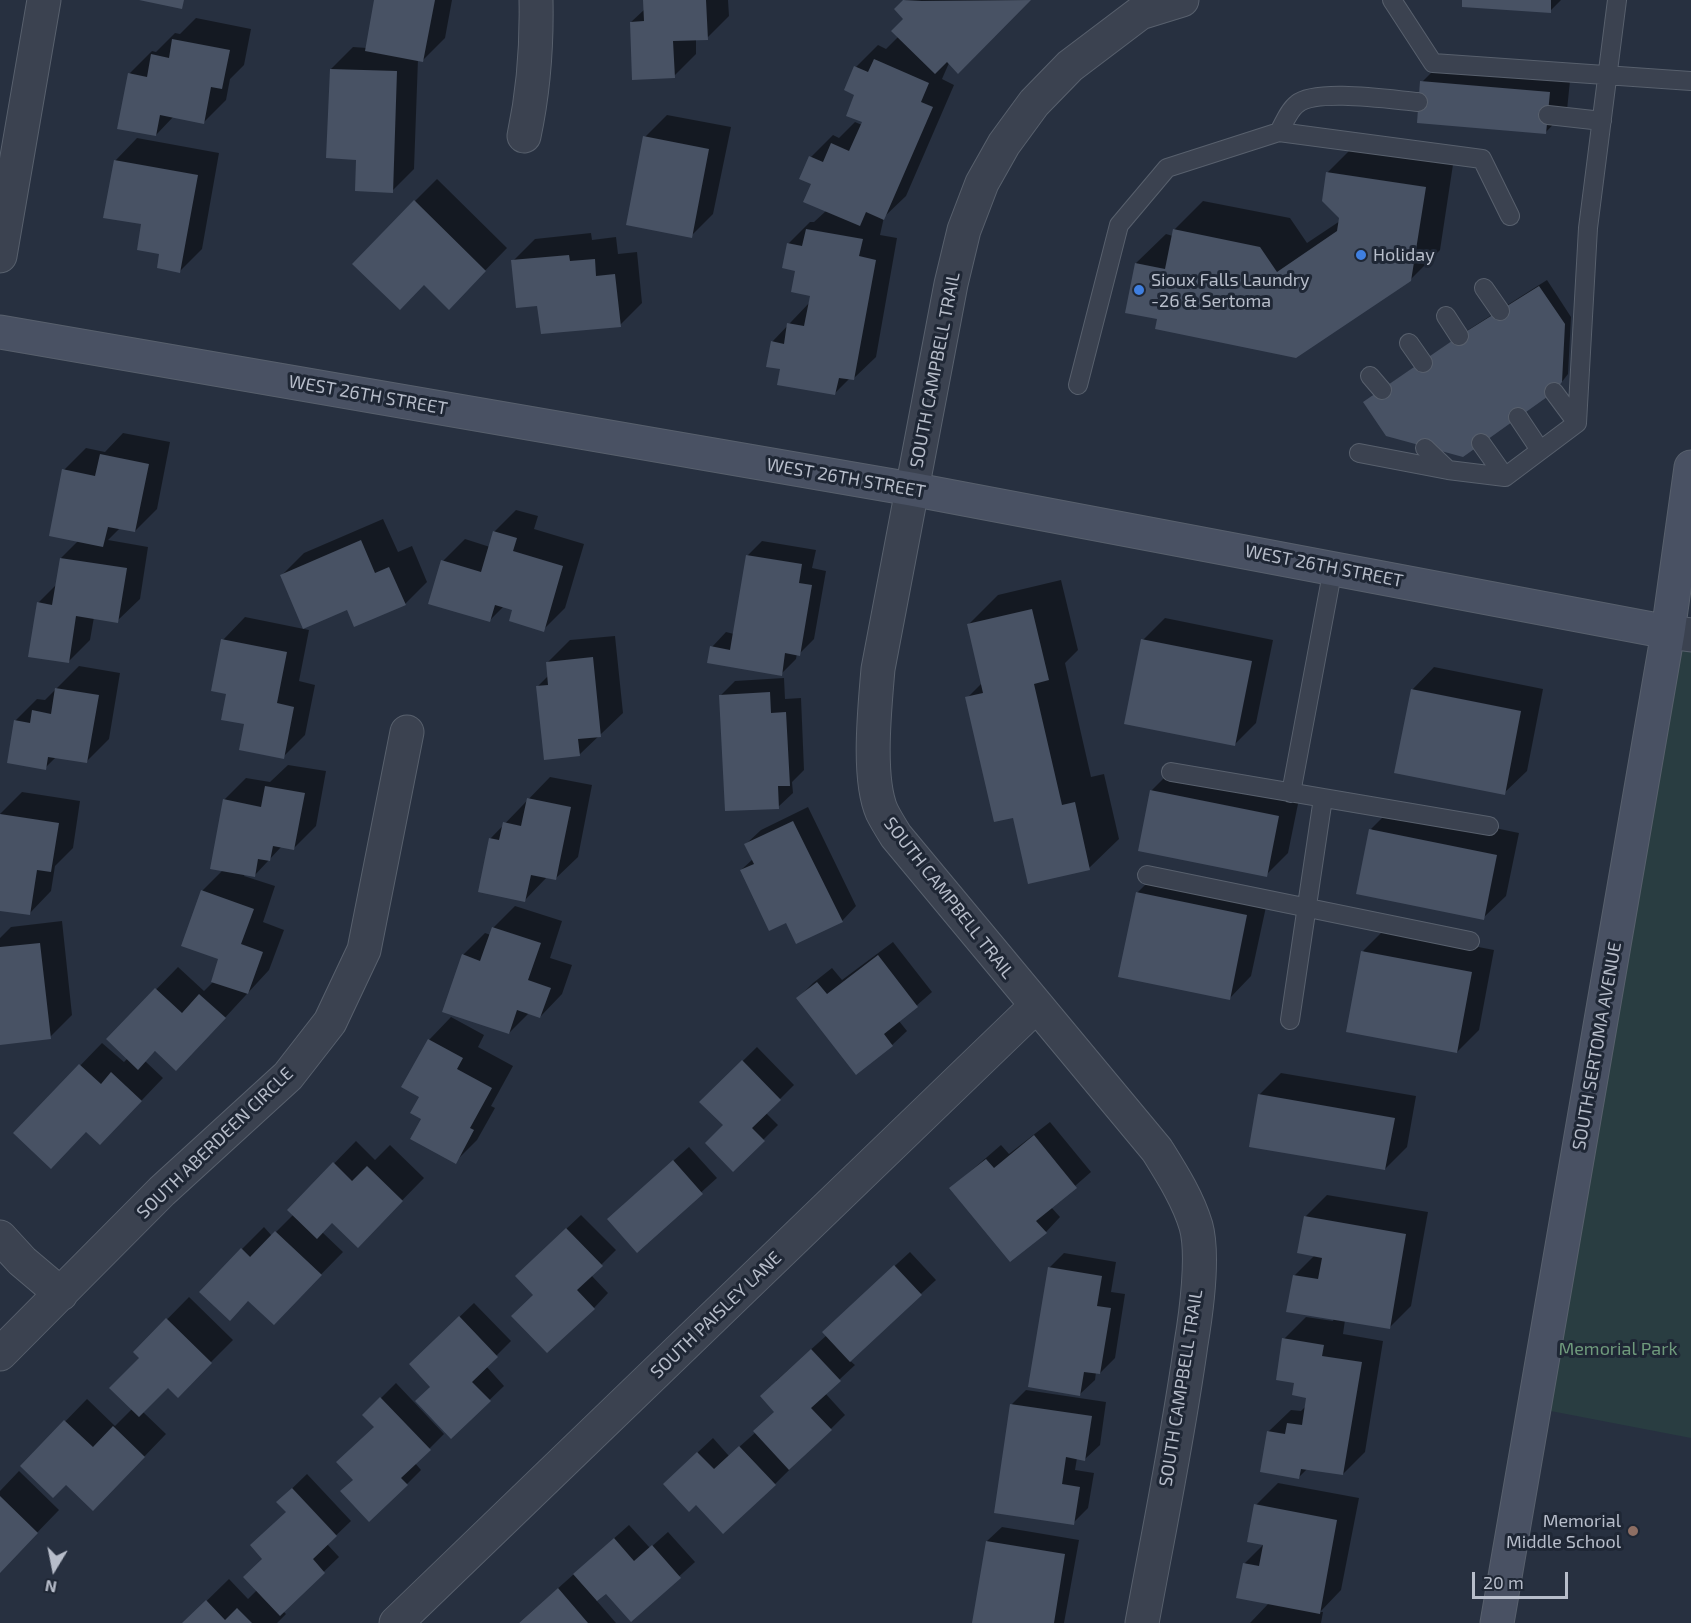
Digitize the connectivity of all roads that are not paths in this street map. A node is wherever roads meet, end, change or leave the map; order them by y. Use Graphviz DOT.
graph roads {
  1 [pos="44,0"];
  2 [pos="536,0"];
  3 [pos="1182,0"];
  4 [pos="1392,0"];
  5 [pos="1617,0"];
  6 [pos="1137,6"];
  7 [pos="1608,75"];
  8 [pos="1691,81"];
  9 [pos="1418,102"];
  10 [pos="1548,116"];
  11 [pos="1602,121"];
  12 [pos="1279,132"];
  13 [pos="524,136"];
  14 [pos="1510,216"];
  15 [pos="0,256"];
  16 [pos="1484,288"];
  17 [pos="1500,311"];
  18 [pos="1446,316"];
  19 [pos="0,332"];
  20 [pos="1459,336"];
  21 [pos="1409,343"];
  22 [pos="1423,363"];
  23 [pos="1078,385"];
  24 [pos="1554,392"];
  25 [pos="1518,417"];
  26 [pos="1577,423"];
  27 [pos="1481,443"];
  28 [pos="1425,448"];
  29 [pos="1540,450"];
  30 [pos="1359,453"];
  31 [pos="1691,467"];
  32 [pos="1448,470"];
  33 [pos="1505,477"];
  34 [pos="911,489"];
  35 [pos="1333,568"];
  36 [pos="1680,634"];
  37 [pos="407,732"];
  38 [pos="1171,772"];
  39 [pos="1291,793"];
  40 [pos="1323,798"];
  41 [pos="1489,826"];
  42 [pos="1147,875"];
  43 [pos="1307,908"];
  44 [pos="1470,941"];
  45 [pos="1036,1006"];
  46 [pos="1290,1020"];
  47 [pos="0,1237"];
  48 [pos="61,1294"];
  49 [pos="0,1354"];
  50 [pos="396,1623"];
  51 [pos="1142,1623"];
  52 [pos="1497,1623"];
  1 -- 15 [label="street"];
  2 -- 13 [label="street"];
  3 -- 6 [label="street, SOUTH CAMPBELL TRAIL"];
  4 -- 7 [label="lane"];
  5 -- 7 [label="lane"];
  6 -- 34 [label="street, SOUTH CAMPBELL TRAIL"];
  7 -- 8 [label="lane"];
  7 -- 11 [label="lane"];
  9 -- 12 [label="lane"];
  10 -- 11 [label="lane"];
  11 -- 26 [label="lane"];
  12 -- 14 [label="lane"];
  12 -- 23 [label="lane"];
  16 -- 17 [label="lane"];
  18 -- 20 [label="lane"];
  19 -- 34 [label="main road, WEST 26TH STREET"];
  21 -- 22 [label="lane"];
  24 -- 26 [label="lane"];
  25 -- 29 [label="lane"];
  26 -- 29 [label="lane"];
  27 -- 33 [label="lane"];
  28 -- 32 [label="lane"];
  29 -- 33 [label="lane"];
  30 -- 32 [label="lane"];
  31 -- 36 [label="main road, SOUTH SERTOMA AVENUE"];
  32 -- 33 [label="lane"];
  34 -- 35 [label="main road, WEST 26TH STREET"];
  34 -- 45 [label="street, SOUTH CAMPBELL TRAIL"];
  35 -- 36 [label="main road, WEST 26TH STREET"];
  35 -- 39 [label="lane"];
  36 -- 52 [label="main road, SOUTH SERTOMA AVENUE"];
  37 -- 48 [label="street, SOUTH ABERDEEN CIRCLE"];
  38 -- 39 [label="lane"];
  39 -- 40 [label="lane"];
  40 -- 41 [label="lane"];
  40 -- 43 [label="lane"];
  42 -- 43 [label="lane"];
  43 -- 44 [label="lane"];
  43 -- 46 [label="lane"];
  45 -- 50 [label="street, SOUTH PAISLEY LANE"];
  45 -- 51 [label="street, SOUTH CAMPBELL TRAIL"];
  47 -- 48 [label="street"];
  48 -- 49 [label="street, SOUTH ABERDEEN CIRCLE"];
}
